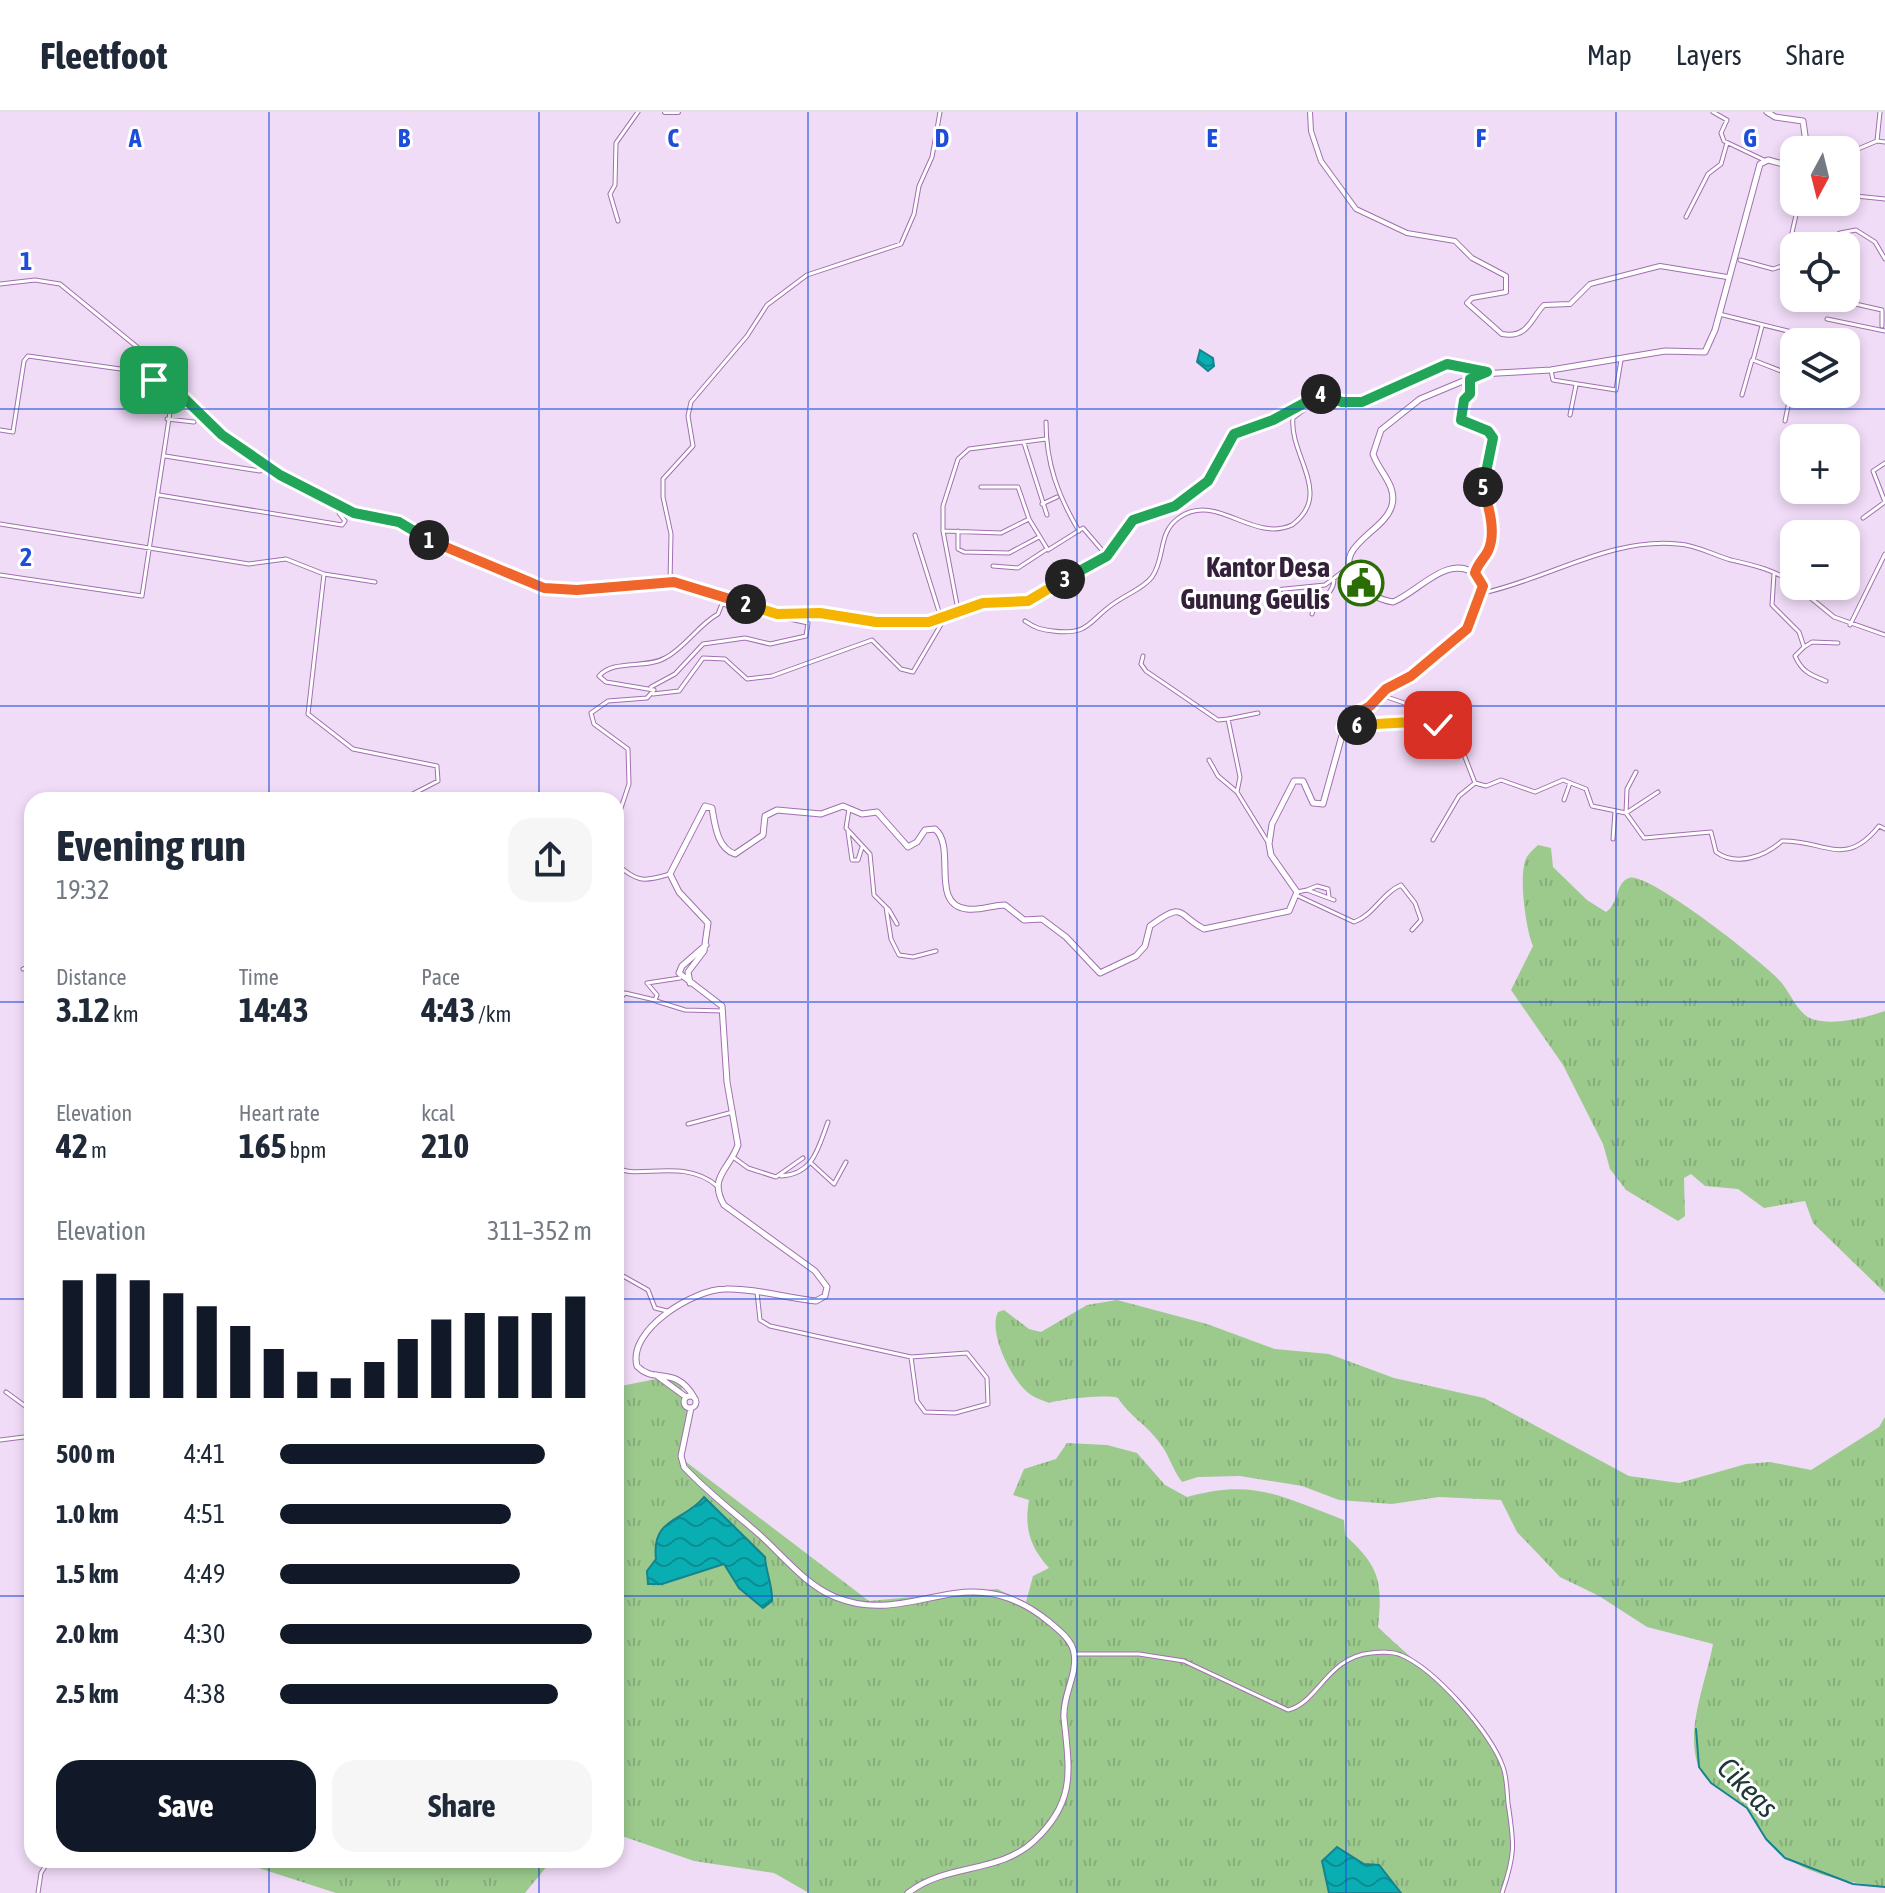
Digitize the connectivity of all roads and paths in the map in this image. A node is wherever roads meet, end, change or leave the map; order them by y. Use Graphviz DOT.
graph roads {
  1 [pos="638,112"];
  2 [pos="665,112"];
  3 [pos="678,112"];
  4 [pos="940,112"];
  5 [pos="1310,112"];
  6 [pos="1713,112"];
  7 [pos="1767,112"];
  8 [pos="1880,112"];
  9 [pos="1805,136"];
  10 [pos="1877,141"];
  11 [pos="1885,142"];
  12 [pos="1727,143"];
  13 [pos="1860,148"];
  14 [pos="1764,160"];
  15 [pos="1780,164"];
  16 [pos="1860,196"];
  17 [pos="1885,199"];
  18 [pos="1686,217"];
  19 [pos="618,221"];
  20 [pos="1860,233"];
  21 [pos="1885,259"];
  22 [pos="1740,260"];
  23 [pos="1780,267"];
  24 [pos="1727,277"];
  25 [pos="0,284"];
  26 [pos="1860,305"];
  27 [pos="1719,314"];
  28 [pos="1827,319"];
  29 [pos="1762,326"];
  30 [pos="1882,326"];
  31 [pos="1780,330"];
  32 [pos="1885,331"];
  33 [pos="1621,359"];
  34 [pos="1753,360"];
  35 [pos="1551,370"];
  36 [pos="1780,371"];
  37 [pos="1487,372"];
  38 [pos="1470,379"];
  39 [pos="1576,385"];
  40 [pos="1742,395"];
  41 [pos="184,398"];
  42 [pos="172,402"];
  43 [pos="1347,403"];
  44 [pos="1788,408"];
  45 [pos="1570,415"];
  46 [pos="167,419"];
  47 [pos="1785,421"];
  48 [pos="194,422"];
  49 [pos="1046,422"];
  50 [pos="0,430"];
  51 [pos="1046,439"];
  52 [pos="1024,443"];
  53 [pos="165,456"];
  54 [pos="1885,463"];
  55 [pos="260,471"];
  56 [pos="981,487"];
  57 [pos="159,495"];
  58 [pos="1059,496"];
  59 [pos="1885,502"];
  60 [pos="1042,504"];
  61 [pos="343,508"];
  62 [pos="1047,515"];
  63 [pos="1863,518"];
  64 [pos="1029,519"];
  65 [pos="0,524"];
  66 [pos="943,531"];
  67 [pos="958,531"];
  68 [pos="1079,531"];
  69 [pos="915,535"];
  70 [pos="1039,537"];
  71 [pos="150,548"];
  72 [pos="1047,549"];
  73 [pos="1107,556"];
  74 [pos="1884,557"];
  75 [pos="993,566"];
  76 [pos="1349,567"];
  77 [pos="1475,573"];
  78 [pos="324,574"];
  79 [pos="1774,574"];
  80 [pos="0,575"];
  81 [pos="1780,577"];
  82 [pos="1334,580"];
  83 [pos="375,582"];
  84 [pos="670,582"];
  85 [pos="1275,590"];
  86 [pos="1482,593"];
  87 [pos="720,594"];
  88 [pos="1813,600"];
  89 [pos="722,604"];
  90 [pos="958,611"];
  91 [pos="1312,614"];
  92 [pos="943,617"];
  93 [pos="1025,621"];
  94 [pos="1850,625"];
  95 [pos="1885,635"];
  96 [pos="1838,643"];
  97 [pos="1804,647"];
  98 [pos="1143,656"];
  99 [pos="1826,681"];
  100 [pos="650,687"];
  101 [pos="652,694"];
  102 [pos="1381,694"];
  103 [pos="1413,706"];
  104 [pos="1441,708"];
  105 [pos="1258,713"];
  106 [pos="1228,719"];
  107 [pos="1438,725"];
  108 [pos="1343,728"];
  109 [pos="1209,760"];
  110 [pos="1636,772"];
  111 [pos="1475,783"];
  112 [pos="1570,783"];
  113 [pos="417,792"];
  114 [pos="1237,792"];
  115 [pos="1658,792"];
  116 [pos="624,799"];
  117 [pos="1564,800"];
  118 [pos="849,809"];
  119 [pos="1615,812"];
  120 [pos="1626,813"];
  121 [pos="1885,829"];
  122 [pos="848,832"];
  123 [pos="1613,839"];
  124 [pos="1433,840"];
  125 [pos="1269,844"];
  126 [pos="862,846"];
  127 [pos="624,872"];
  128 [pos="670,874"];
  129 [pos="1323,887"];
  130 [pos="1307,890"];
  131 [pos="1296,893"];
  132 [pos="1316,893"];
  133 [pos="1329,897"];
  134 [pos="1334,900"];
  135 [pos="886,907"];
  136 [pos="897,924"];
  137 [pos="1412,930"];
  138 [pos="706,945"];
  139 [pos="936,951"];
  140 [pos="680,978"];
  141 [pos="690,983"];
  142 [pos="624,994"];
  143 [pos="654,1000"];
  144 [pos="723,1011"];
  145 [pos="733,1112"];
  146 [pos="828,1122"];
  147 [pos="688,1124"];
  148 [pos="733,1157"];
  149 [pos="803,1158"];
  150 [pos="846,1162"];
  151 [pos="811,1163"];
  152 [pos="624,1171"];
  153 [pos="781,1176"];
  154 [pos="717,1186"];
  155 [pos="624,1276"];
  156 [pos="757,1292"];
  157 [pos="670,1312"];
  158 [pos="911,1357"];
  159 [pos="655,1374"];
  160 [pos="6,1392"];
  161 [pos="686,1397"];
  162 [pos="694,1397"];
  163 [pos="24,1405"];
  164 [pos="691,1408"];
  165 [pos="24,1437"];
  166 [pos="0,1440"];
  167 [pos="1075,1654"];
  168 [pos="44,1868"];
  169 [pos="38,1893"];
  170 [pos="908,1893"];
  171 [pos="1502,1893"];
  1 -- 19 [label="street"];
  2 -- 3 [label="street"];
  4 -- 84 [label="street"];
  5 -- 24 [label="street"];
  6 -- 12 [label="street"];
  7 -- 9 [label="main road"];
  8 -- 10 [label="street"];
  10 -- 11 [label="street"];
  10 -- 13 [label="street"];
  12 -- 14 [label="street"];
  12 -- 18 [label="street"];
  14 -- 15 [label="main road"];
  14 -- 24 [label="main road"];
  16 -- 17 [label="street"];
  20 -- 21 [label="street"];
  22 -- 23 [label="street"];
  24 -- 27 [label="main road"];
  25 -- 41 [label="street"];
  26 -- 30 [label="street"];
  27 -- 29 [label="street"];
  27 -- 33 [label="main road"];
  28 -- 32 [label="street"];
  29 -- 31 [label="street"];
  29 -- 34 [label="street"];
  33 -- 35 [label="main road"];
  33 -- 39 [label="street"];
  34 -- 36 [label="street"];
  34 -- 40 [label="street"];
  35 -- 37 [label="main road"];
  35 -- 39 [label="street"];
  37 -- 38 [label="main road"];
  37 -- 43 [label="street"];
  38 -- 76 [label="main road"];
  38 -- 77 [label="street"];
  39 -- 45 [label="street"];
  41 -- 42 [label="street"];
  41 -- 61 [label="street"];
  42 -- 46 [label="street"];
  42 -- 50 [label="street"];
  43 -- 73 [label="street"];
  43 -- 93 [label="street"];
  44 -- 47 [label="street"];
  46 -- 48 [label="street"];
  46 -- 53 [label="street"];
  49 -- 51 [label="street"];
  51 -- 52 [label="street"];
  51 -- 58 [label="street"];
  52 -- 60 [label="street"];
  52 -- 66 [label="street"];
  53 -- 55 [label="street"];
  53 -- 57 [label="street"];
  54 -- 59 [label="street"];
  56 -- 64 [label="street"];
  57 -- 61 [label="street"];
  57 -- 71 [label="street"];
  58 -- 60 [label="street"];
  58 -- 68 [label="street"];
  59 -- 63 [label="street"];
  60 -- 62 [label="street"];
  61 -- 84 [label="street"];
  64 -- 67 [label="street"];
  64 -- 70 [label="street"];
  65 -- 71 [label="street"];
  66 -- 67 [label="street"];
  66 -- 90 [label="street"];
  67 -- 70 [label="street"];
  68 -- 72 [label="street"];
  68 -- 73 [label="street"];
  69 -- 92 [label="street"];
  70 -- 72 [label="street"];
  71 -- 78 [label="street"];
  71 -- 80 [label="street"];
  72 -- 75 [label="street"];
  73 -- 90 [label="street"];
  74 -- 94 [label="street"];
  76 -- 77 [label="main road"];
  76 -- 82 [label="street"];
  77 -- 86 [label="main road"];
  78 -- 83 [label="street"];
  78 -- 113 [label="street"];
  79 -- 81 [label="street"];
  79 -- 86 [label="street"];
  79 -- 97 [label="street"];
  82 -- 85 [label="street"];
  82 -- 91 [label="street"];
  84 -- 87 [label="street"];
  86 -- 102 [label="main road"];
  87 -- 89 [label="street"];
  87 -- 92 [label="street"];
  88 -- 94 [label="street"];
  89 -- 100 [label="street"];
  89 -- 100 [label="street"];
  90 -- 92 [label="street"];
  92 -- 101 [label="street"];
  94 -- 95 [label="street"];
  96 -- 97 [label="street"];
  97 -- 99 [label="street"];
  98 -- 106 [label="street"];
  100 -- 101 [label="street"];
  101 -- 116 [label="street"];
  102 -- 103 [label="street"];
  102 -- 108 [label="main road"];
  104 -- 107 [label="street"];
  105 -- 106 [label="street"];
  106 -- 114 [label="street"];
  107 -- 108 [label="street"];
  107 -- 111 [label="street"];
  108 -- 125 [label="main road"];
  109 -- 114 [label="street"];
  110 -- 120 [label="street"];
  111 -- 112 [label="street"];
  111 -- 124 [label="street"];
  112 -- 117 [label="street"];
  112 -- 119 [label="street"];
  114 -- 125 [label="street"];
  115 -- 120 [label="street"];
  118 -- 122 [label="street"];
  118 -- 128 [label="main road"];
  118 -- 131 [label="main road"];
  119 -- 120 [label="street"];
  119 -- 123 [label="street"];
  120 -- 121 [label="street"];
  122 -- 126 [label="street"];
  122 -- 126 [label="street"];
  125 -- 131 [label="main road"];
  126 -- 135 [label="street"];
  127 -- 128 [label="street"];
  128 -- 138 [label="main road"];
  129 -- 130 [label="street"];
  129 -- 132 [label="street"];
  129 -- 133 [label="street"];
  130 -- 131 [label="street"];
  130 -- 132 [label="street"];
  131 -- 137 [label="street"];
  132 -- 133 [label="street"];
  133 -- 134 [label="street"];
  135 -- 136 [label="street"];
  135 -- 139 [label="street"];
  138 -- 140 [label="main road"];
  138 -- 141 [label="main road"];
  140 -- 141 [label="main road"];
  140 -- 143 [label="street"];
  141 -- 144 [label="main road"];
  142 -- 143 [label="street"];
  143 -- 144 [label="street"];
  144 -- 145 [label="main road"];
  145 -- 147 [label="street"];
  145 -- 148 [label="main road"];
  146 -- 151 [label="street"];
  148 -- 153 [label="street"];
  148 -- 154 [label="main road"];
  149 -- 153 [label="street"];
  150 -- 151 [label="street"];
  151 -- 153 [label="street"];
  152 -- 154 [label="street"];
  154 -- 156 [label="main road"];
  155 -- 157 [label="street"];
  156 -- 157 [label="main road"];
  156 -- 158 [label="street"];
  157 -- 159 [label="main road"];
  158 -- 158 [label="street"];
  159 -- 161 [label="main road"];
  159 -- 162 [label="main road"];
  160 -- 163 [label="street"];
  161 -- 162 [label="main road"];
  161 -- 164 [label="main road"];
  162 -- 164 [label="main road"];
  164 -- 167 [label="main road"];
  165 -- 166 [label="street"];
  167 -- 170 [label="main road"];
  167 -- 171 [label="street"];
  168 -- 169 [label="street"];
}
